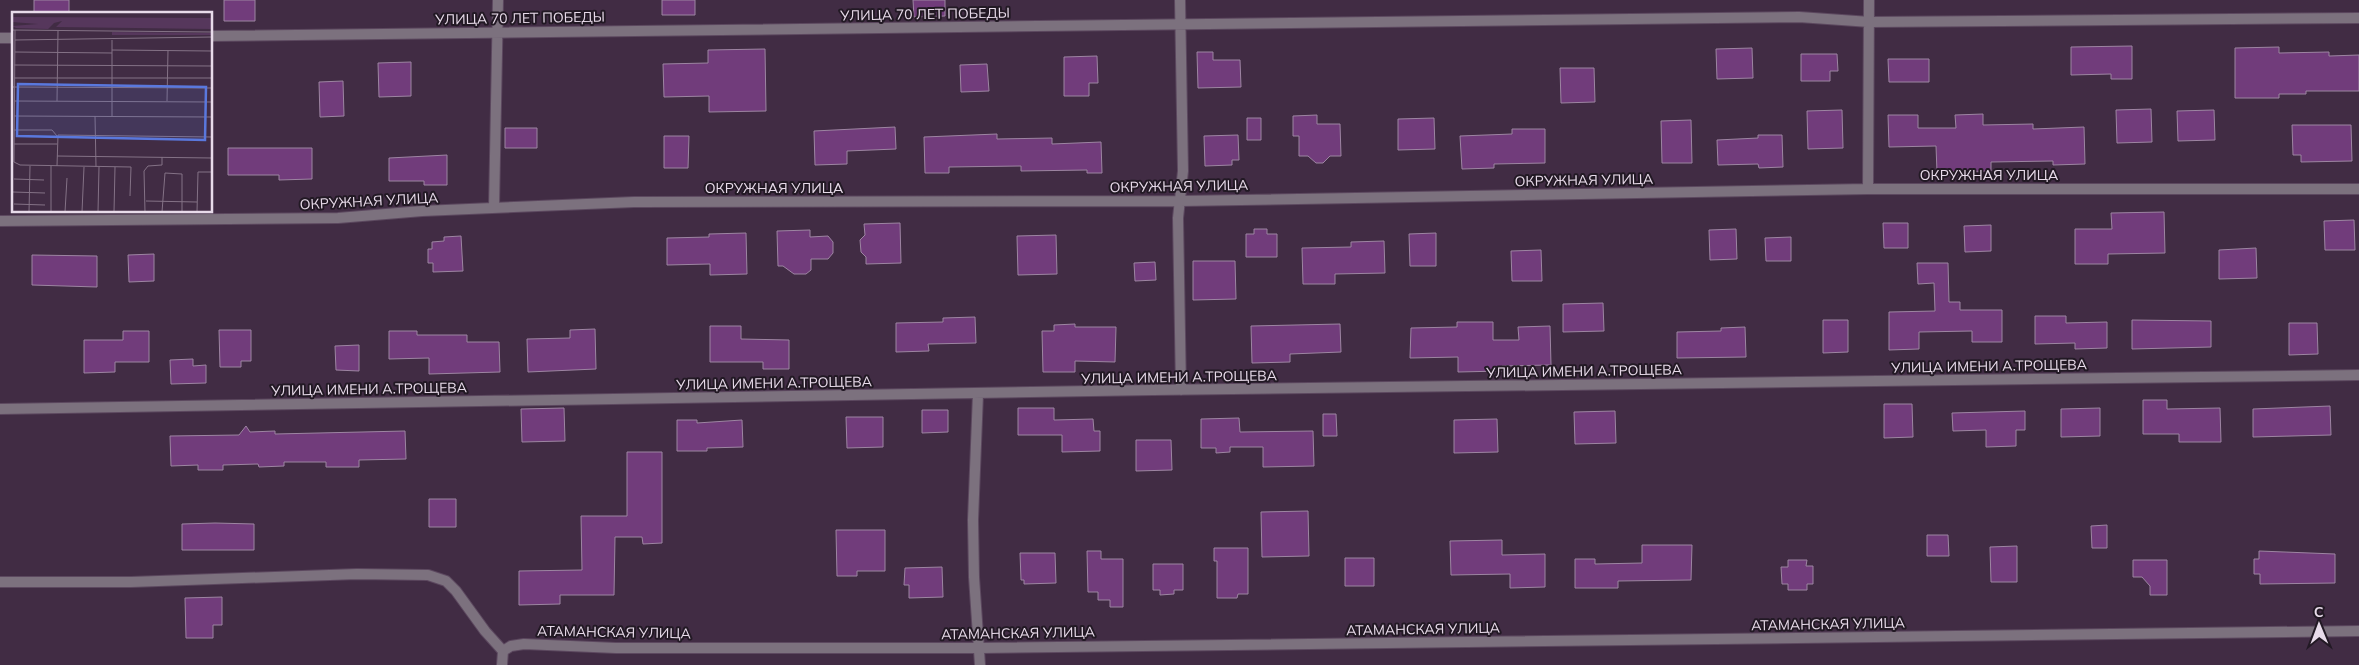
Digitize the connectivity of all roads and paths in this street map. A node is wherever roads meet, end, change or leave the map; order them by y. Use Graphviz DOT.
graph roads {
  1 [pos="498,0"];
  2 [pos="1180,0"];
  3 [pos="1870,0"];
  4 [pos="2359,18"];
  5 [pos="1870,22"];
  6 [pos="1180,24"];
  7 [pos="497,32"];
  8 [pos="212,36"];
  9 [pos="1868,189"];
  10 [pos="2359,189"];
  11 [pos="1180,201"];
  12 [pos="494,208"];
  13 [pos="0,221"];
  14 [pos="2359,375"];
  15 [pos="1181,390"];
  16 [pos="978,394"];
  17 [pos="0,409"];
  18 [pos="0,582"];
  19 [pos="2359,631"];
  20 [pos="980,648"];
  21 [pos="503,651"];
  22 [pos="502,665"];
  23 [pos="980,665"];
  1 -- 7 [label="street"];
  2 -- 6 [label="street"];
  3 -- 5 [label="street"];
  4 -- 5 [label="street, УЛИЦА 70 ЛЕТ ПОБЕДЫ"];
  5 -- 6 [label="street, УЛИЦА 70 ЛЕТ ПОБЕДЫ"];
  5 -- 9 [label="street"];
  6 -- 7 [label="street, УЛИЦА 70 ЛЕТ ПОБЕДЫ"];
  6 -- 11 [label="street"];
  7 -- 8 [label="street, УЛИЦА 70 ЛЕТ ПОБЕДЫ"];
  7 -- 12 [label="street"];
  9 -- 10 [label="street, ОКРУЖНАЯ УЛИЦА"];
  9 -- 11 [label="street, ОКРУЖНАЯ УЛИЦА"];
  11 -- 12 [label="street, ОКРУЖНАЯ УЛИЦА"];
  11 -- 15 [label="street"];
  12 -- 13 [label="street, ОКРУЖНАЯ УЛИЦА"];
  14 -- 15 [label="street, УЛИЦА ИМЕНИ А.ТРОЩЕВА"];
  15 -- 16 [label="street, УЛИЦА ИМЕНИ А.ТРОЩЕВА"];
  16 -- 17 [label="street, УЛИЦА ИМЕНИ А.ТРОЩЕВА"];
  16 -- 20 [label="street"];
  18 -- 21 [label="street"];
  19 -- 20 [label="street, АТАМАНСКАЯ УЛИЦА"];
  20 -- 21 [label="street, АТАМАНСКАЯ УЛИЦА"];
  20 -- 23 [label="street"];
  21 -- 22 [label="street"];
}
